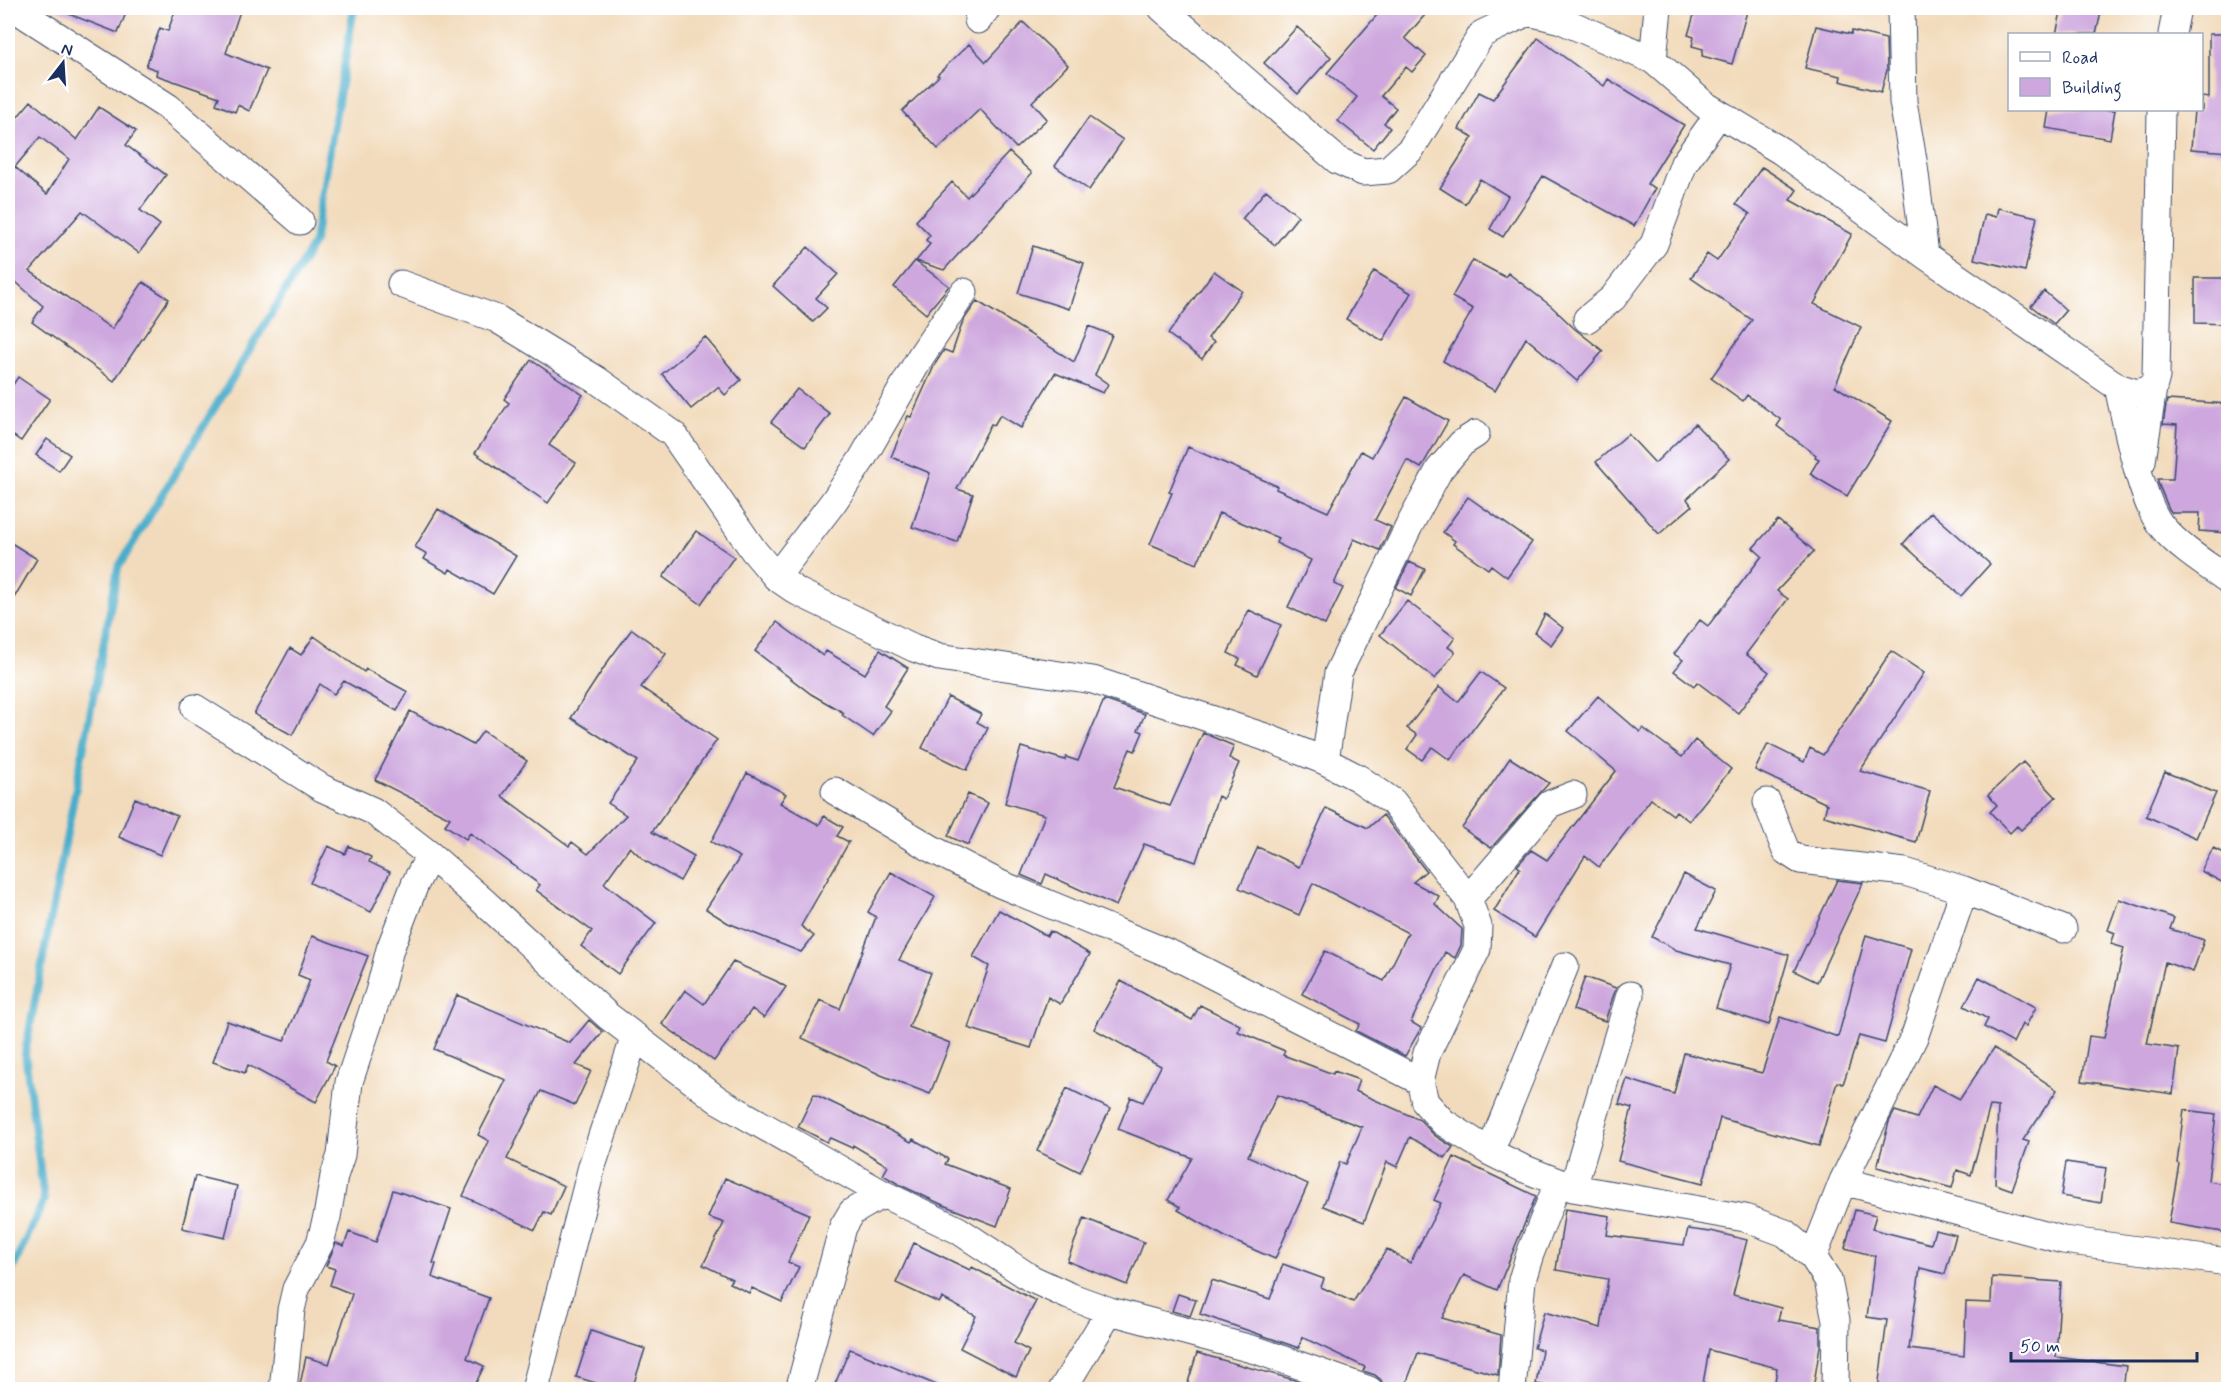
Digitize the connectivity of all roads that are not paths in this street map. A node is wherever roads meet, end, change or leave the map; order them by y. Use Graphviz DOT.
graph roads {
  1 [pos="14,8"];
  2 [pos="1162,8"];
  3 [pos="1658,8"];
  4 [pos="1901,8"];
  5 [pos="2177,8"];
  6 [pos="2172,33"];
  7 [pos="1653,60"];
  8 [pos="2161,111"];
  9 [pos="1719,114"];
  10 [pos="300,220"];
  11 [pos="1925,255"];
  12 [pos="401,284"];
  13 [pos="964,292"];
  14 [pos="1587,319"];
  15 [pos="2118,387"];
  16 [pos="2153,388"];
  17 [pos="1476,435"];
  18 [pos="2140,474"];
  19 [pos="776,577"];
  20 [pos="2229,580"];
  21 [pos="195,708"];
  22 [pos="1325,761"];
  23 [pos="835,791"];
  24 [pos="1573,795"];
  25 [pos="1767,802"];
  26 [pos="430,855"];
  27 [pos="1964,890"];
  28 [pos="1468,899"];
  29 [pos="2063,929"];
  30 [pos="1565,966"];
  31 [pos="1630,995"];
  32 [pos="635,1036"];
  33 [pos="1420,1081"];
  34 [pos="1490,1152"];
  35 [pos="1843,1181"];
  36 [pos="1566,1186"];
  37 [pos="883,1194"];
  38 [pos="1813,1257"];
  39 [pos="2229,1262"];
  40 [pos="1110,1311"];
  41 [pos="283,1389"];
  42 [pos="535,1389"];
  43 [pos="799,1389"];
  44 [pos="1062,1389"];
  45 [pos="1369,1389"];
  46 [pos="1512,1389"];
  47 [pos="1835,1389"];
  1 -- 10 [label="street"];
  2 -- 7 [label="street"];
  3 -- 7 [label="street"];
  4 -- 11 [label="street"];
  5 -- 6 [label="street"];
  7 -- 9 [label="street"];
  8 -- 16 [label="street"];
  9 -- 11 [label="street"];
  9 -- 14 [label="street"];
  11 -- 15 [label="street"];
  12 -- 19 [label="street"];
  13 -- 19 [label="street"];
  15 -- 16 [label="street"];
  15 -- 18 [label="street"];
  16 -- 18 [label="street"];
  17 -- 22 [label="street"];
  18 -- 20 [label="street"];
  19 -- 22 [label="street"];
  21 -- 26 [label="street"];
  22 -- 28 [label="street"];
  23 -- 33 [label="street"];
  24 -- 28 [label="street"];
  25 -- 27 [label="street"];
  26 -- 32 [label="street"];
  26 -- 41 [label="street"];
  27 -- 29 [label="street"];
  27 -- 35 [label="street"];
  28 -- 33 [label="street"];
  30 -- 34 [label="street"];
  31 -- 36 [label="street"];
  32 -- 37 [label="street"];
  32 -- 42 [label="street"];
  33 -- 34 [label="street"];
  34 -- 36 [label="street"];
  35 -- 38 [label="street"];
  35 -- 39 [label="street"];
  36 -- 38 [label="street"];
  36 -- 46 [label="street"];
  37 -- 40 [label="street"];
  37 -- 43 [label="street"];
  38 -- 47 [label="street"];
  40 -- 44 [label="street"];
  40 -- 45 [label="street"];
}
